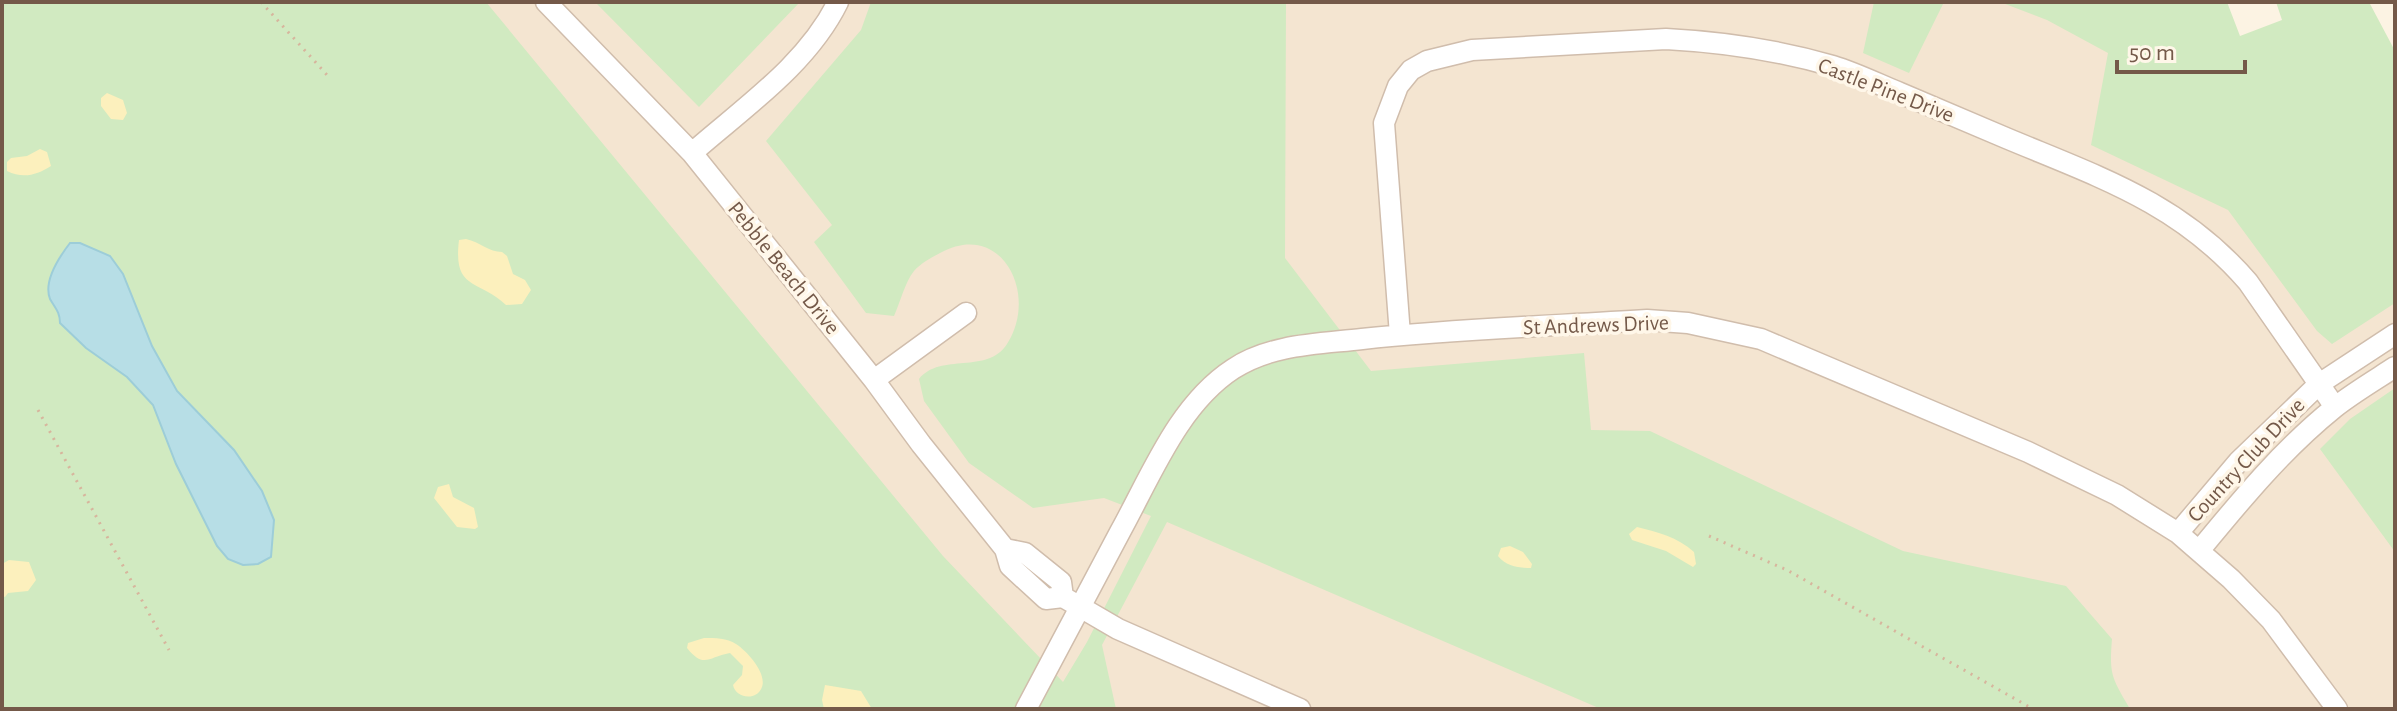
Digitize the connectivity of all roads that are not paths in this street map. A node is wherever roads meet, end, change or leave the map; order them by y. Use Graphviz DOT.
graph roads {
  1 [pos="546,2"];
  2 [pos="838,2"];
  3 [pos="692,153"];
  4 [pos="966,313"];
  5 [pos="2395,334"];
  6 [pos="1400,335"];
  7 [pos="2395,367"];
  8 [pos="874,380"];
  9 [pos="2319,384"];
  10 [pos="2335,407"];
  11 [pos="2178,533"];
  12 [pos="2199,551"];
  13 [pos="1072,602"];
  14 [pos="1026,709"];
  15 [pos="1300,709"];
  16 [pos="2337,709"];
  1 -- 3 [label="street, Pebble Beach Drive"];
  2 -- 3 [label="street"];
  3 -- 8 [label="street, Pebble Beach Drive"];
  4 -- 8 [label="street"];
  5 -- 9 [label="street, Country Club Drive"];
  6 -- 9 [label="street, Castle Pine Drive"];
  6 -- 11 [label="street, St Andrews Drive"];
  6 -- 13 [label="street, St Andrews Drive"];
  7 -- 10 [label="street, Country Club Drive"];
  8 -- 13 [label="street, Pebble Beach Drive"];
  9 -- 10 [label="street, Castle Pine Drive"];
  9 -- 11 [label="street, Country Club Drive"];
  10 -- 12 [label="street, Country Club Drive"];
  11 -- 12 [label="street, St Andrews Drive"];
  12 -- 16 [label="street, St Andrews Drive"];
  13 -- 14 [label="street, St Andrews Drive"];
  13 -- 15 [label="street, Pebble Beach Drive"];
}
